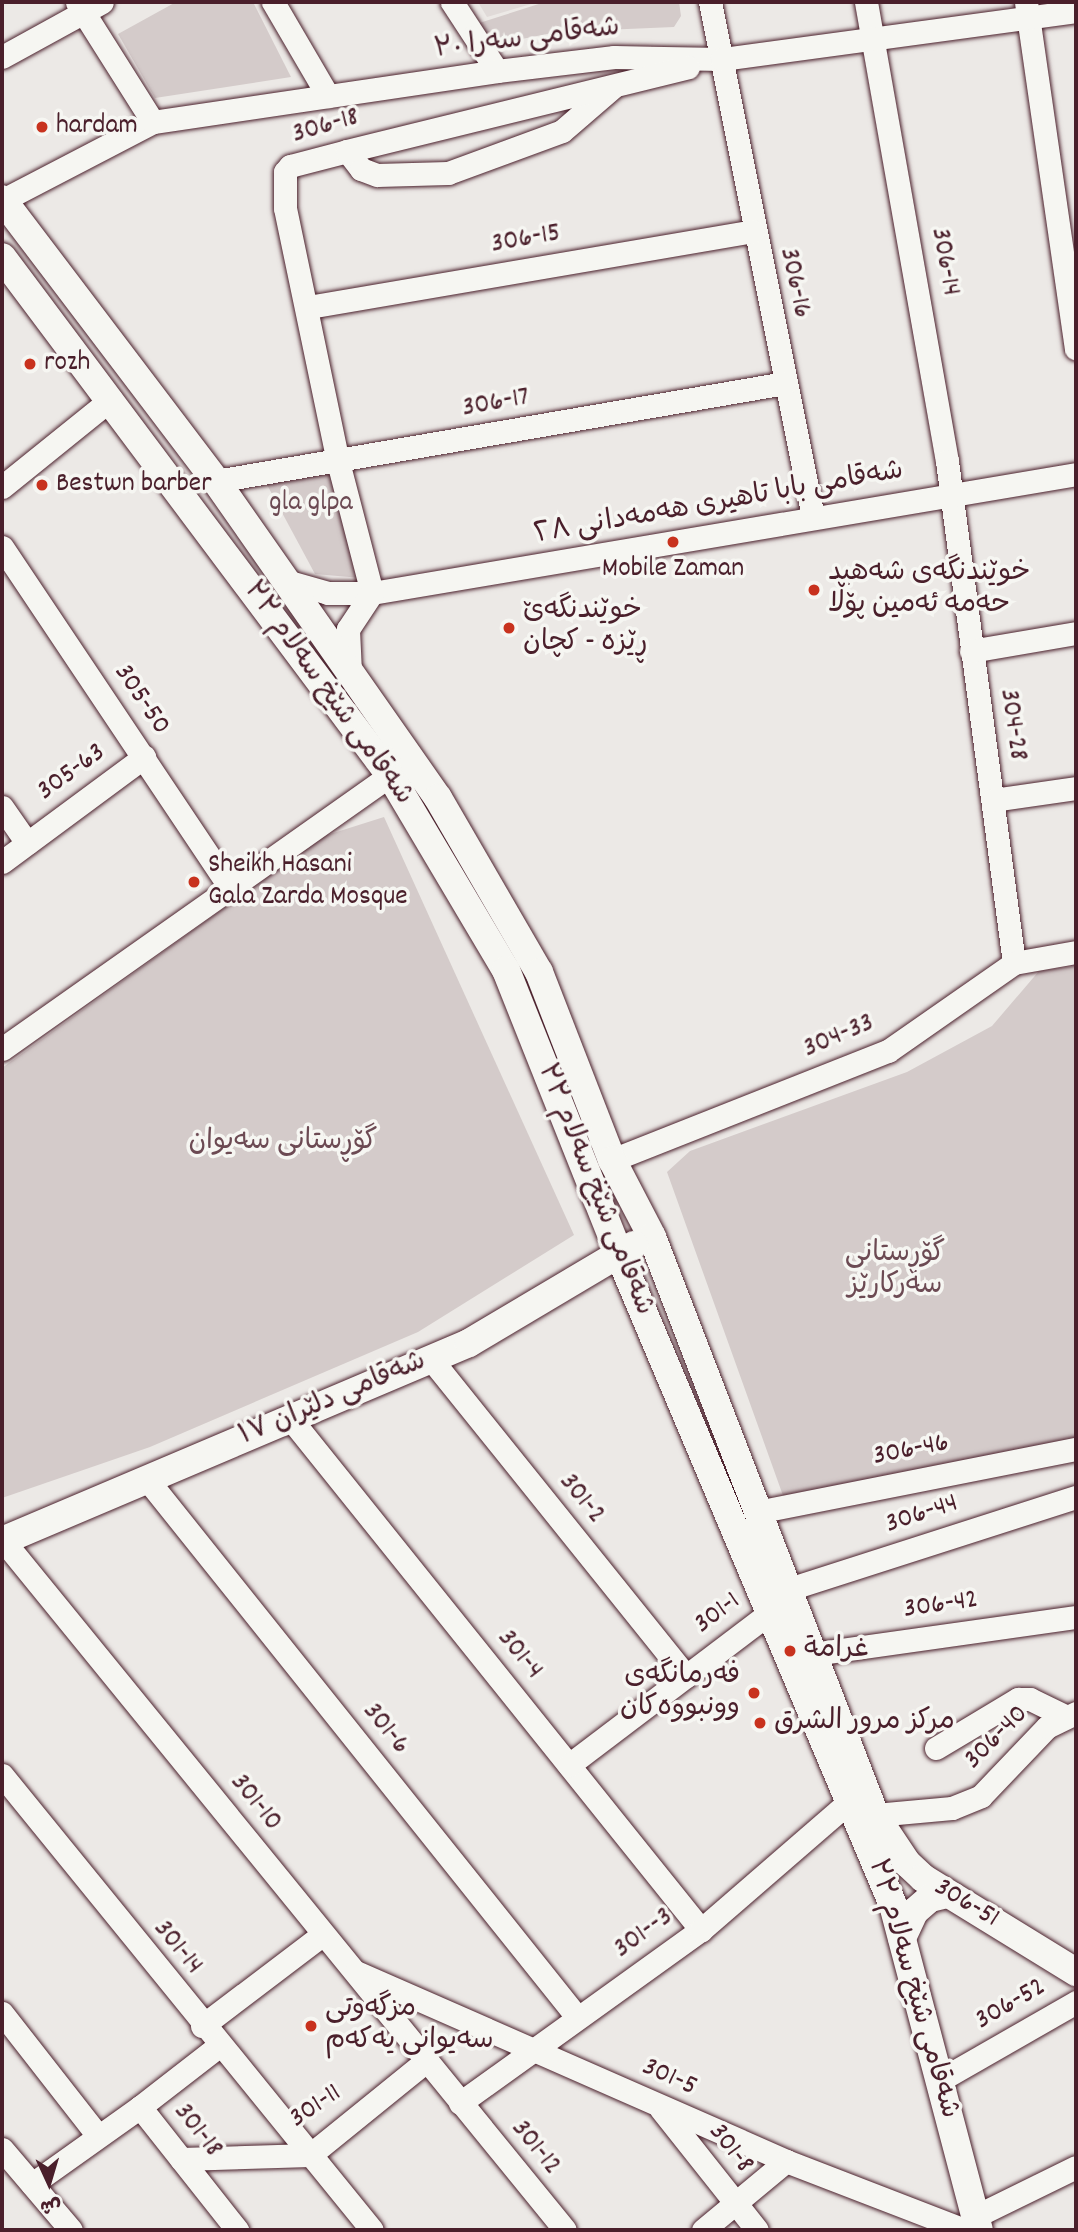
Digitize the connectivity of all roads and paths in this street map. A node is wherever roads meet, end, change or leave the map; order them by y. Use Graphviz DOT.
graph roads {
  1 [pos="272,2"];
  2 [pos="452,2"];
  3 [pos="710,2"];
  4 [pos="866,2"];
  5 [pos="87,5"];
  6 [pos="1027,10"];
  7 [pos="1076,11"];
  8 [pos="872,41"];
  9 [pos="2,57"];
  10 [pos="722,59"];
  11 [pos="496,71"];
  12 [pos="618,83"];
  13 [pos="328,96"];
  14 [pos="153,122"];
  15 [pos="347,150"];
  16 [pos="2,200"];
  17 [pos="753,231"];
  18 [pos="6,270"];
  19 [pos="309,307"];
  20 [pos="1076,348"];
  21 [pos="785,383"];
  22 [pos="111,399"];
  23 [pos="198,457"];
  24 [pos="338,462"];
  25 [pos="1076,474"];
  26 [pos="167,475"];
  27 [pos="2,488"];
  28 [pos="224,491"];
  29 [pos="948,495"];
  30 [pos="813,517"];
  31 [pos="202,523"];
  32 [pos="2,547"];
  33 [pos="286,581"];
  34 [pos="372,593"];
  35 [pos="1076,633"];
  36 [pos="971,651"];
  37 [pos="350,673"];
  38 [pos="144,757"];
  39 [pos="390,775"];
  40 [pos="1076,788"];
  41 [pos="993,800"];
  42 [pos="2,807"];
  43 [pos="27,843"];
  44 [pos="2,862"];
  45 [pos="230,887"];
  46 [pos="1076,952"];
  47 [pos="1014,963"];
  48 [pos="2,1049"];
  49 [pos="612,1160"];
  50 [pos="652,1237"];
  51 [pos="618,1252"];
  52 [pos="431,1359"];
  53 [pos="290,1418"];
  54 [pos="1076,1449"];
  55 [pos="146,1478"];
  56 [pos="1076,1497"];
  57 [pos="757,1512"];
  58 [pos="3,1540"];
  59 [pos="786,1590"];
  60 [pos="769,1613"];
  61 [pos="1076,1617"];
  62 [pos="813,1654"];
  63 [pos="685,1676"];
  64 [pos="825,1713"];
  65 [pos="1071,1715"];
  66 [pos="936,1748"];
  67 [pos="569,1765"];
  68 [pos="2,1775"];
  69 [pos="852,1799"];
  70 [pos="875,1815"];
  71 [pos="948,1894"];
  72 [pos="701,1930"];
  73 [pos="323,1934"];
  74 [pos="902,1938"];
  75 [pos="352,1971"];
  76 [pos="1076,1972"];
  77 [pos="1076,2002"];
  78 [pos="2,2013"];
  79 [pos="578,2017"];
  80 [pos="201,2025"];
  81 [pos="220,2045"];
  82 [pos="530,2049"];
  83 [pos="426,2061"];
  84 [pos="940,2080"];
  85 [pos="460,2103"];
  86 [pos="658,2105"];
  87 [pos="140,2107"];
  88 [pos="98,2136"];
  89 [pos="2,2148"];
  90 [pos="310,2155"];
  91 [pos="181,2159"];
  92 [pos="786,2161"];
  93 [pos="1076,2167"];
  94 [pos="32,2185"];
  95 [pos="735,2203"];
  96 [pos="973,2226"];
  97 [pos="71,2230"];
  98 [pos="237,2230"];
  99 [pos="372,2230"];
  100 [pos="565,2230"];
  101 [pos="703,2230"];
  102 [pos="757,2230"];
  1 -- 13 [label="street"];
  2 -- 11 [label="street"];
  3 -- 10 [label="street, 306-16"];
  4 -- 8 [label="street, 306-14"];
  5 -- 9 [label="street"];
  5 -- 14 [label="street"];
  6 -- 7 [label="street, شەقامی سەرا ٣٠"];
  6 -- 8 [label="street, شەقامی سەرا ٣٠"];
  6 -- 20 [label="street"];
  8 -- 10 [label="street, شەقامی سەرا ٣٠"];
  8 -- 29 [label="street, 306-14"];
  10 -- 11 [label="street, شەقامی سەرا ٣٠"];
  10 -- 12 [label="street, 306-18"];
  10 -- 17 [label="street, 306-16"];
  11 -- 13 [label="street, شەقامی سەرا ٣٠"];
  12 -- 15 [label="street, 306-18"];
  12 -- 15 [label="street"];
  13 -- 14 [label="street, شەقامی سەرا ٣٠"];
  14 -- 16 [label="street, شەقامی سەرا ٣٠"];
  15 -- 19 [label="street, 306-18"];
  16 -- 23 [label="main road, شەقامی شێخ سەلام ٣٣"];
  17 -- 19 [label="street, 306-15"];
  17 -- 21 [label="street, 306-16"];
  18 -- 22 [label="main road, شەقامی شێخ سەلام ٣٣"];
  19 -- 24 [label="street, 306-18"];
  21 -- 24 [label="street, 306-17"];
  21 -- 30 [label="street, 306-16"];
  22 -- 26 [label="main road, شەقامی شێخ سەلام ٣٣"];
  22 -- 27 [label="street"];
  23 -- 26 [label="main road"];
  23 -- 28 [label="main road, شەقامی شێخ سەلام ٣٣"];
  24 -- 28 [label="street, 306-17"];
  24 -- 34 [label="street, 306-18"];
  25 -- 29 [label="street, شەقامی بابا تاهیری هەمەدانی ٢٨"];
  26 -- 31 [label="main road, شەقامی شێخ سەلام ٣٣"];
  28 -- 31 [label="main road"];
  28 -- 33 [label="main road, شەقامی شێخ سەلام ٣٣"];
  29 -- 30 [label="street, شەقامی بابا تاهیری هەمەدانی ٢٨"];
  29 -- 36 [label="street, 304-28"];
  30 -- 34 [label="street, شەقامی بابا تاهیری هەمەدانی ٢٨"];
  31 -- 39 [label="main road, شەقامی شێخ سەلام ٣٣"];
  32 -- 38 [label="street, 305-50"];
  33 -- 34 [label="street, شەقامی بابا تاهیری هەمەدانی ٢٨"];
  33 -- 37 [label="main road, شەقامی شێخ سەلام ٣٣"];
  34 -- 37 [label="street"];
  35 -- 36 [label="street"];
  36 -- 41 [label="street, 304-28"];
  37 -- 49 [label="main road, شەقامی شێخ سەلام ٣٣"];
  38 -- 43 [label="street, 305-63"];
  38 -- 45 [label="street, 305-50"];
  39 -- 45 [label="street"];
  39 -- 51 [label="main road, شەقامی شێخ سەلام ٣٣"];
  40 -- 41 [label="street"];
  41 -- 47 [label="street, 304-28"];
  42 -- 43 [label="street"];
  43 -- 44 [label="street, 305-63"];
  45 -- 48 [label="street"];
  46 -- 47 [label="street, 304-33"];
  47 -- 49 [label="street, 304-33"];
  49 -- 50 [label="main road, شەقامی شێخ سەلام ٣٣"];
  50 -- 51 [label="main road, شەقامی دلێران ١٧"];
  50 -- 57 [label="main road, شەقامی شێخ سەلام ٣٣"];
  51 -- 52 [label="main road, شەقامی دلێران ١٧"];
  51 -- 60 [label="main road, شەقامی شێخ سەلام ٣٣"];
  52 -- 53 [label="main road, شەقامی دلێران ١٧"];
  52 -- 63 [label="street, 301-2"];
  53 -- 55 [label="main road, شەقامی دلێران ١٧"];
  53 -- 67 [label="street, 301-4"];
  54 -- 57 [label="street, 306-46"];
  55 -- 58 [label="main road, شەقامی دلێران ١٧"];
  55 -- 79 [label="street, 301-6"];
  56 -- 59 [label="street, 306-44"];
  57 -- 59 [label="main road, شەقامی شێخ سەلام ٣٣"];
  58 -- 73 [label="street, 301-10"];
  59 -- 62 [label="main road, شەقامی شێخ سەلام ٣٣"];
  60 -- 63 [label="street, 301-1"];
  60 -- 64 [label="main road, شەقامی شێخ سەلام ٣٣"];
  61 -- 62 [label="street, 306-42"];
  62 -- 64 [label="main road, شەقامی شێخ سەلام ٣٣"];
  63 -- 67 [label="street, 301-1"];
  64 -- 69 [label="main road, شەقامی شێخ سەلام ٣٣"];
  64 -- 70 [label="main road, شەقامی شێخ سەلام ٣٣"];
  65 -- 66 [label="street"];
  65 -- 70 [label="street, 306-40"];
  67 -- 72 [label="street, 301-4"];
  68 -- 80 [label="street, 301-14"];
  69 -- 72 [label="street, 301--3"];
  69 -- 74 [label="main road, شەقامی شێخ سەلام ٣٣"];
  70 -- 71 [label="main road, 306-51"];
  71 -- 74 [label="main road"];
  71 -- 76 [label="main road, 306-51"];
  72 -- 79 [label="street, 301--3"];
  73 -- 75 [label="street, 301-10"];
  73 -- 80 [label="street"];
  74 -- 84 [label="main road, شەقامی شێخ سەلام ٣٣"];
  75 -- 82 [label="street, 301-5"];
  75 -- 83 [label="street, 301-10"];
  77 -- 84 [label="street, 306-52"];
  78 -- 88 [label="street"];
  79 -- 82 [label="street, 301--3"];
  80 -- 81 [label="street, 301-14"];
  81 -- 87 [label="street"];
  81 -- 90 [label="street, 301-14"];
  82 -- 85 [label="street, 301--3"];
  82 -- 86 [label="street, 301-5"];
  83 -- 85 [label="street, 301-10"];
  83 -- 90 [label="street, 301-11"];
  84 -- 96 [label="main road, شەقامی شێخ سەلام ٣٣"];
  85 -- 100 [label="street, 301-12"];
  86 -- 92 [label="street, 301-5"];
  86 -- 95 [label="street, 301-8"];
  87 -- 88 [label="street, 301-18"];
  87 -- 91 [label="street, 301-18"];
  88 -- 94 [label="street, 301-18"];
  89 -- 94 [label="street"];
  90 -- 91 [label="street, 301-11"];
  90 -- 99 [label="street, 301-14"];
  91 -- 98 [label="street, 301-18"];
  92 -- 95 [label="street"];
  92 -- 96 [label="street, 301-5"];
  93 -- 96 [label="street"];
  94 -- 97 [label="street"];
  95 -- 101 [label="street"];
  95 -- 102 [label="street, 301-8"];
}
